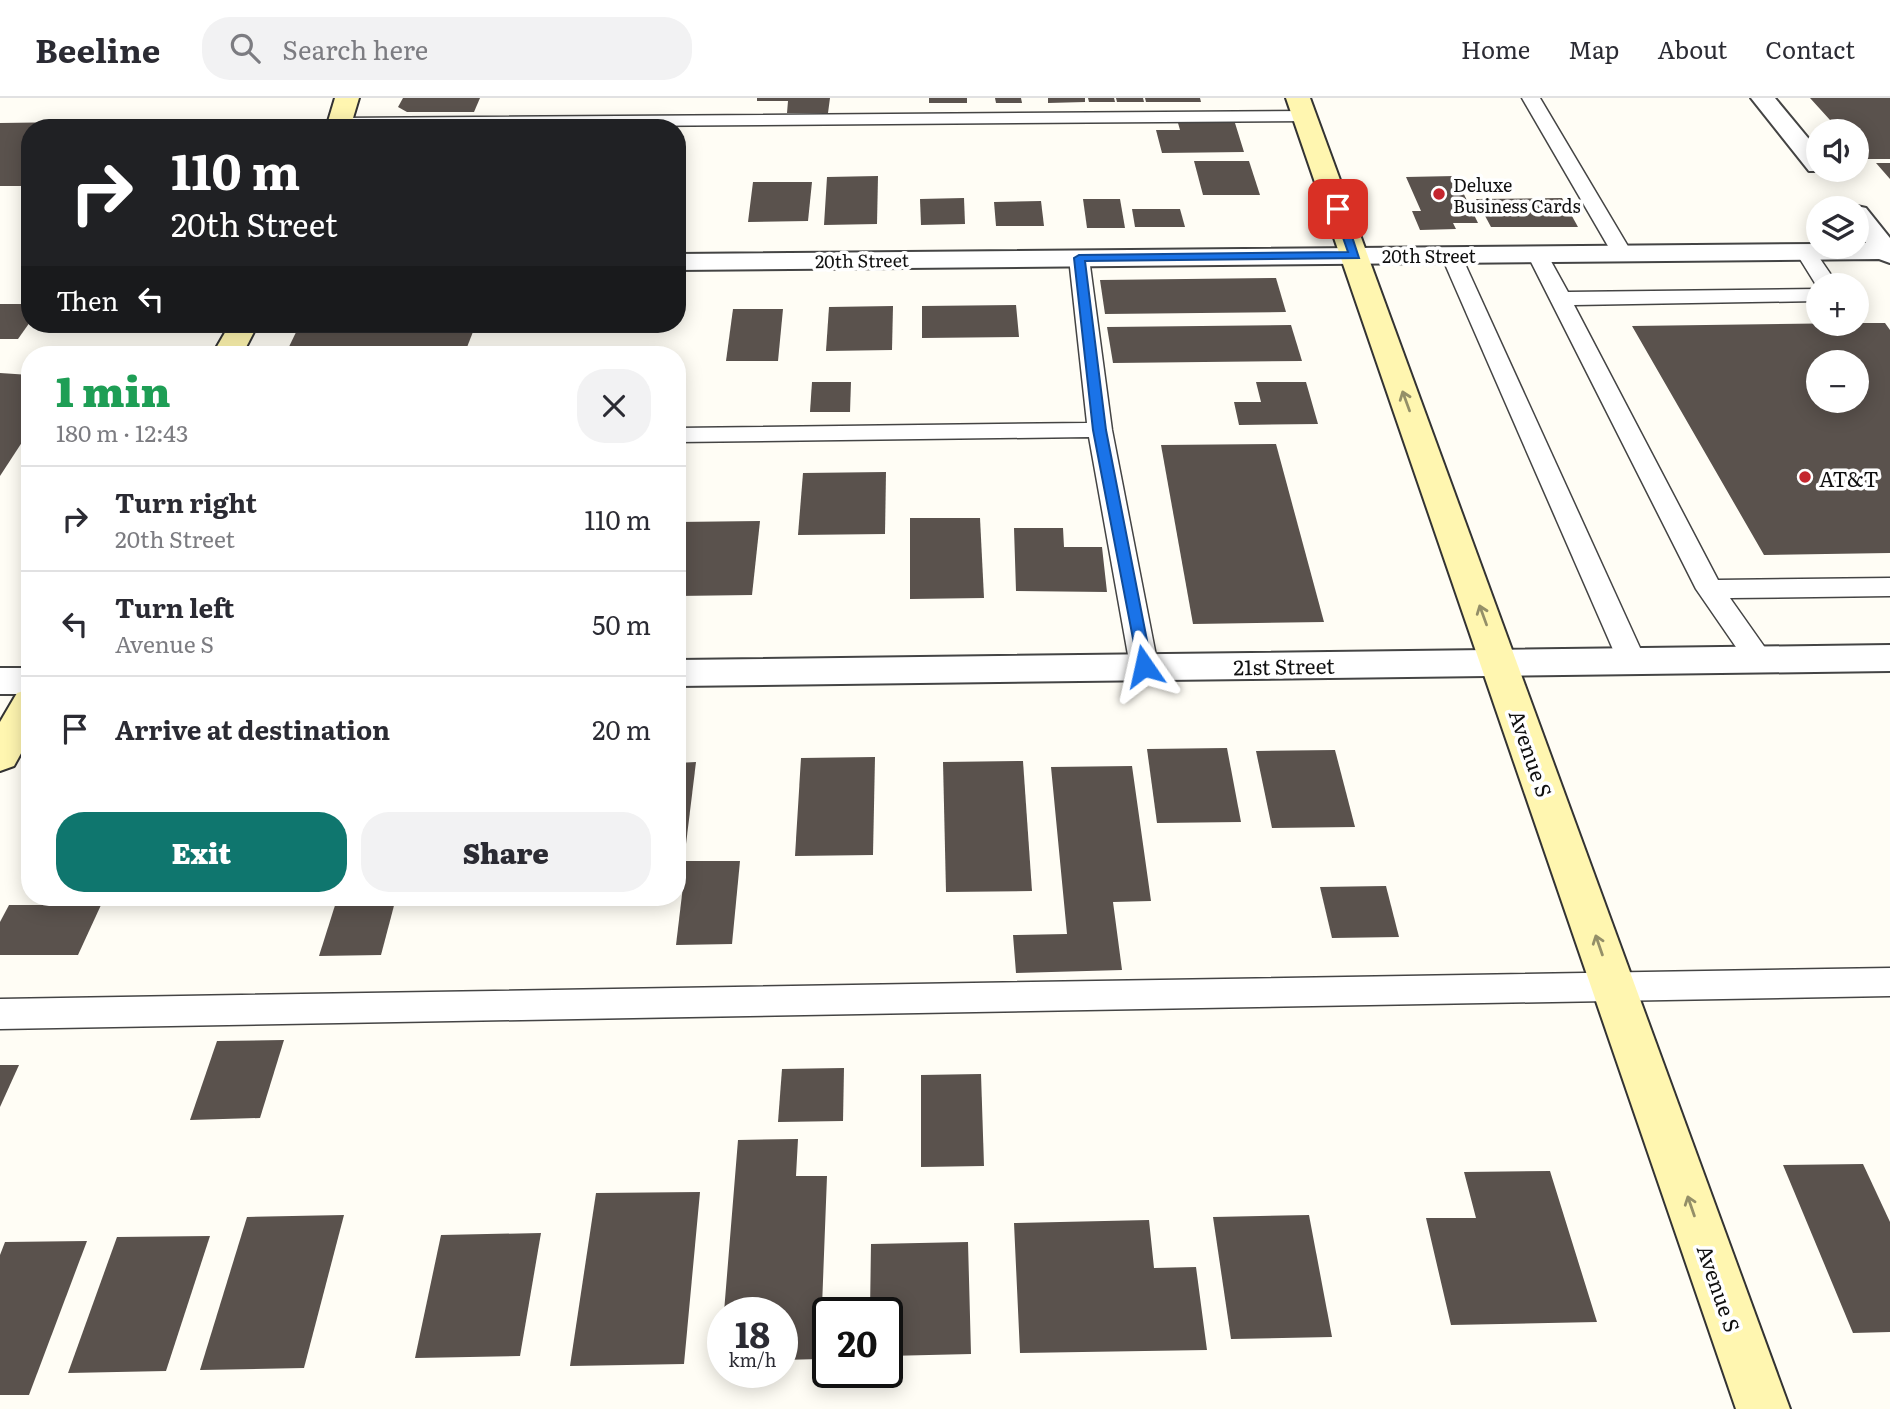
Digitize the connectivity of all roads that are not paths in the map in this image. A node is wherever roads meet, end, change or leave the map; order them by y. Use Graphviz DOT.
graph roads {
  1 [pos="347,98"];
  2 [pos="1531,98"];
  3 [pos="1763,98"];
  4 [pos="1301,108"];
  5 [pos="341,119"];
  6 [pos="686,120"];
  7 [pos="1838,191"];
  8 [pos="1805,251"];
  9 [pos="1622,253"];
  10 [pos="1888,253"];
  11 [pos="1537,254"];
  12 [pos="1451,255"];
  13 [pos="1355,256"];
  14 [pos="1079,258"];
  15 [pos="686,262"];
  16 [pos="1819,273"];
  17 [pos="1806,295"];
  18 [pos="1561,299"];
  19 [pos="1100,430"];
  20 [pos="686,435"];
  21 [pos="1890,587"];
  22 [pos="1709,589"];
  23 [pos="1890,658"];
  24 [pos="1759,659"];
  25 [pos="1632,662"];
  26 [pos="1500,663"];
  27 [pos="1144,666"];
  28 [pos="686,673"];
  29 [pos="0,681"];
  30 [pos="21,681"];
  31 [pos="21,718"];
  32 [pos="0,756"];
  33 [pos="1890,982"];
  34 [pos="1614,986"];
  35 [pos="0,1014"];
  36 [pos="1763,1409"];
  1 -- 5 [label="street"];
  2 -- 9 [label="lane"];
  3 -- 7 [label="street"];
  4 -- 6 [label="lane"];
  4 -- 13 [label="street, Avenue S"];
  7 -- 10 [label="street"];
  8 -- 9 [label="street, 20th Street"];
  8 -- 10 [label="street, 20th Street"];
  8 -- 16 [label="lane"];
  9 -- 11 [label="street, 20th Street"];
  11 -- 12 [label="street, 20th Street"];
  11 -- 18 [label="lane"];
  12 -- 13 [label="street, 20th Street"];
  12 -- 25 [label="lane"];
  13 -- 14 [label="street, 20th Street"];
  26 -- 13 [label="street, Avenue S, one-way"];
  14 -- 15 [label="street, 20th Street"];
  14 -- 19 [label="lane"];
  17 -- 18 [label="lane"];
  18 -- 22 [label="lane"];
  19 -- 20 [label="lane"];
  19 -- 27 [label="lane"];
  21 -- 22 [label="lane"];
  22 -- 24 [label="lane"];
  23 -- 24 [label="street, 21st Street"];
  24 -- 25 [label="street, 21st Street"];
  25 -- 26 [label="street, 21st Street"];
  26 -- 27 [label="street, 21st Street"];
  34 -- 26 [label="street, Avenue S, one-way"];
  27 -- 28 [label="street, 21st Street"];
  29 -- 30 [label="street"];
  31 -- 32 [label="street"];
  33 -- 34 [label="lane"];
  34 -- 35 [label="lane"];
  36 -- 34 [label="street, Avenue S, one-way"];
}
